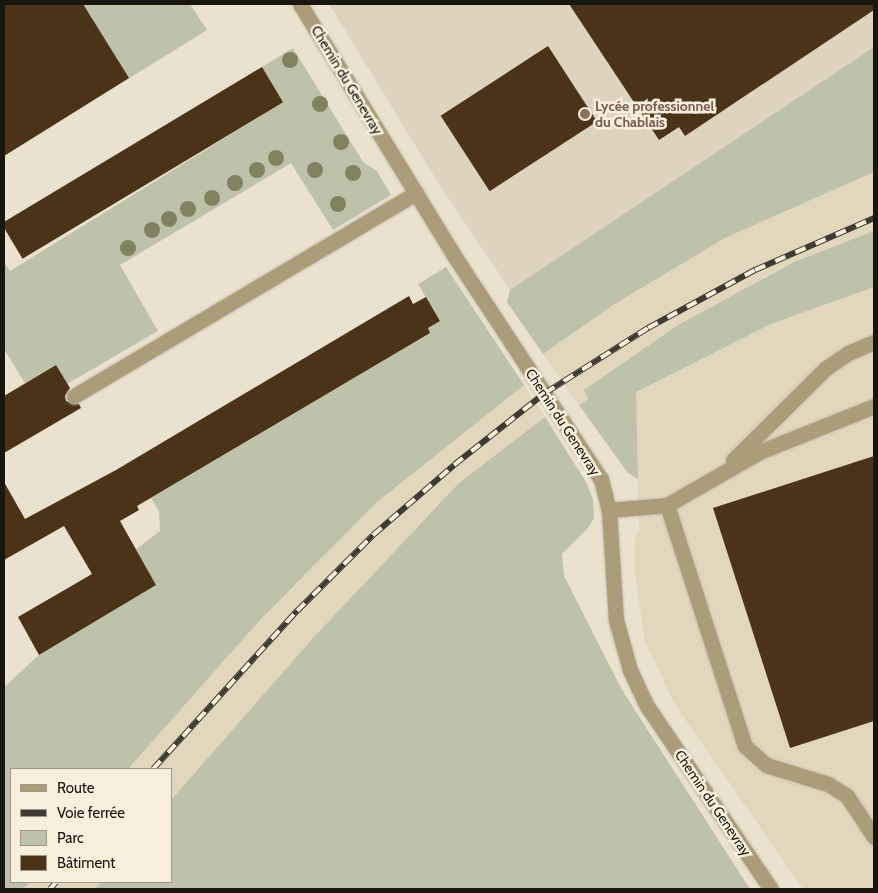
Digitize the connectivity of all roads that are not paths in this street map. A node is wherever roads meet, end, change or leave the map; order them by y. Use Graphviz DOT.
graph roads {
  1 [pos="300,4"];
  2 [pos="416,193"];
  3 [pos="874,342"];
  4 [pos="74,396"];
  5 [pos="874,406"];
  6 [pos="719,473"];
  7 [pos="667,505"];
  8 [pos="609,510"];
  9 [pos="874,837"];
  10 [pos="771,889"];
  1 -- 2 [label="street, Chemin du Genevray"];
  2 -- 4 [label="street"];
  2 -- 8 [label="street, Chemin du Genevray"];
  3 -- 6 [label="street"];
  5 -- 6 [label="street"];
  6 -- 7 [label="street"];
  7 -- 8 [label="street"];
  7 -- 9 [label="street"];
  8 -- 10 [label="street, Chemin du Genevray"];
}
